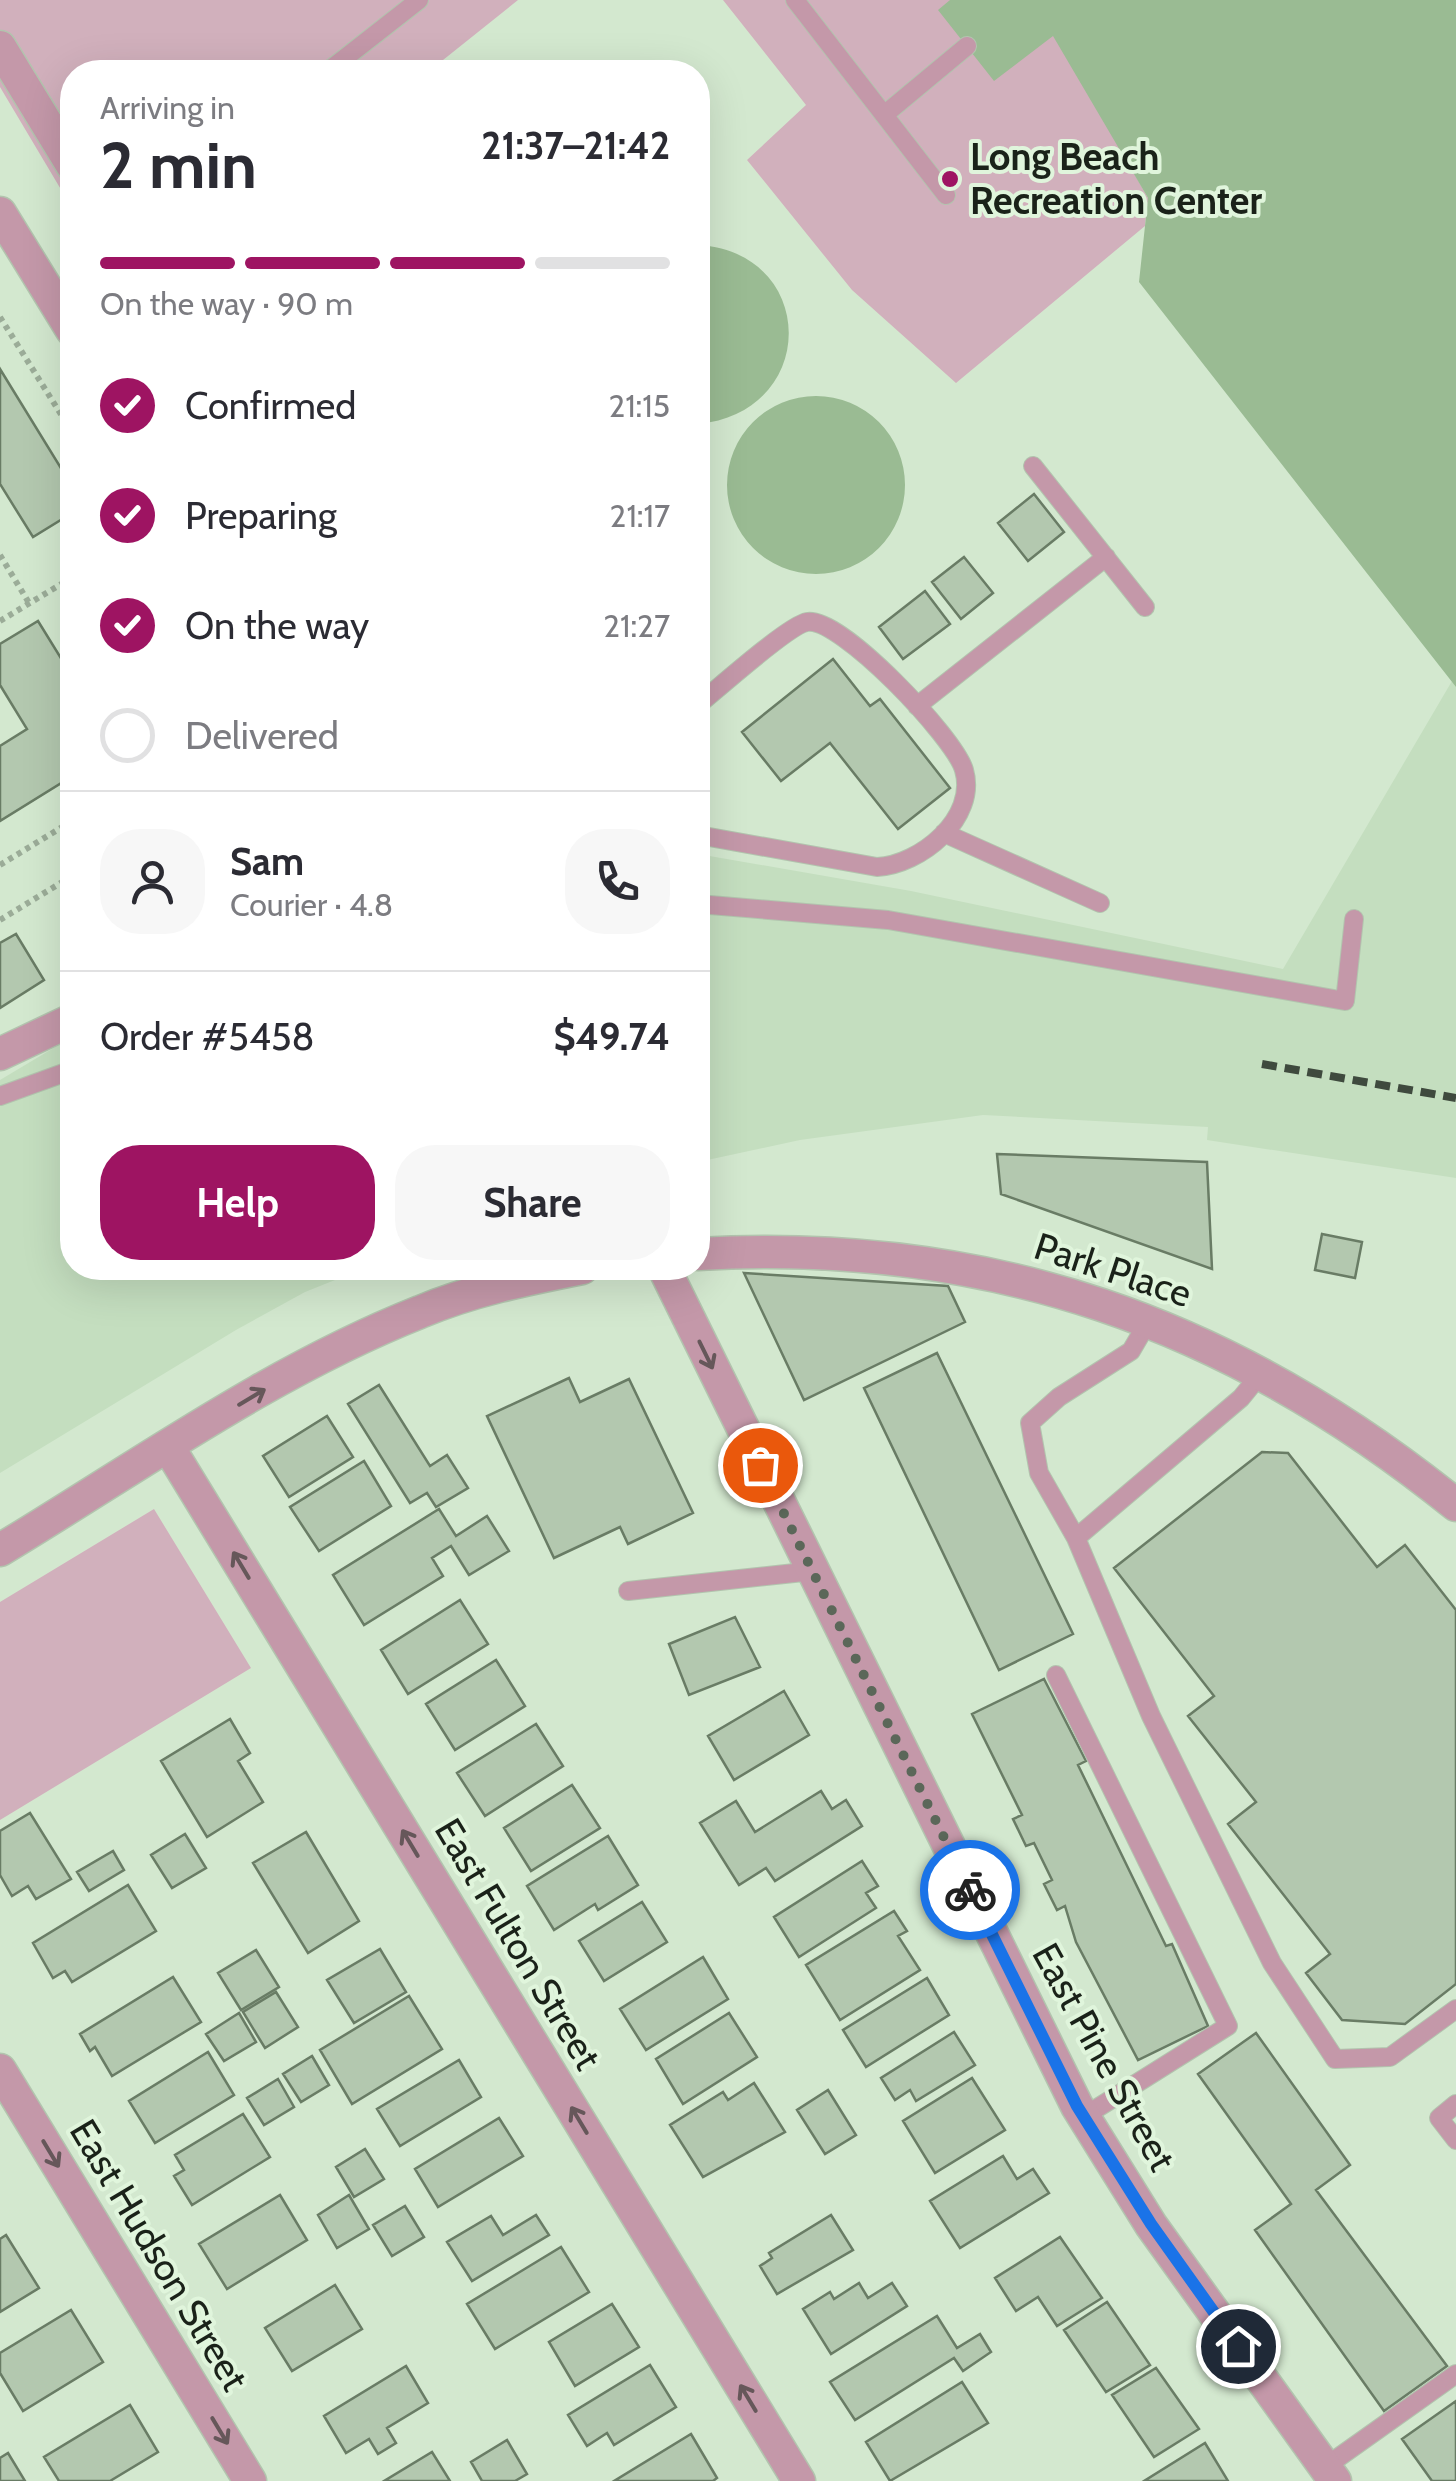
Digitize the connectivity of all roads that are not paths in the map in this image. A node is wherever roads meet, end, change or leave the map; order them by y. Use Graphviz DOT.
graph roads {
  1 [pos="419,0"];
  2 [pos="796,0"];
  3 [pos="967,46"];
  4 [pos="342,60"];
  5 [pos="4,62"];
  6 [pos="884,115"];
  7 [pos="60,136"];
  8 [pos="946,195"];
  9 [pos="0,213"];
  10 [pos="60,310"];
  11 [pos="1033,466"];
  12 [pos="1106,557"];
  13 [pos="1145,607"];
  14 [pos="710,696"];
  15 [pos="917,706"];
  16 [pos="944,833"];
  17 [pos="710,836"];
  18 [pos="1100,903"];
  19 [pos="710,905"];
  20 [pos="1354,919"];
  21 [pos="60,1026"];
  22 [pos="0,1054"];
  23 [pos="60,1074"];
  24 [pos="0,1096"];
  25 [pos="710,1253"];
  26 [pos="530,1280"];
  27 [pos="670,1280"];
  28 [pos="1148,1322"];
  29 [pos="1262,1372"];
  30 [pos="168,1448"];
  31 [pos="1456,1504"];
  32 [pos="1076,1538"];
  33 [pos="0,1550"];
  34 [pos="813,1571"];
  35 [pos="628,1592"];
  36 [pos="1056,1675"];
  37 [pos="1456,2009"];
  38 [pos="0,2070"];
  39 [pos="1456,2104"];
  40 [pos="1084,2117"];
  41 [pos="1456,2140"];
  42 [pos="1456,2374"];
  43 [pos="1330,2474"];
  44 [pos="250,2481"];
  45 [pos="799,2481"];
  1 -- 4 [label="lane"];
  2 -- 6 [label="lane"];
  3 -- 6 [label="lane"];
  5 -- 7 [label="street"];
  6 -- 8 [label="lane"];
  9 -- 10 [label="street"];
  11 -- 12 [label="lane"];
  12 -- 13 [label="lane"];
  12 -- 15 [label="lane"];
  14 -- 15 [label="lane"];
  15 -- 16 [label="lane"];
  16 -- 17 [label="lane"];
  16 -- 18 [label="lane"];
  19 -- 20 [label="lane"];
  21 -- 22 [label="street"];
  23 -- 24 [label="lane"];
  25 -- 28 [label="street, Park Place"];
  30 -- 26 [label="street, one-way"];
  27 -- 34 [label="street, East Pine Street, one-way"];
  28 -- 29 [label="street, Park Place"];
  28 -- 32 [label="lane"];
  29 -- 31 [label="street, Park Place"];
  29 -- 32 [label="lane"];
  30 -- 33 [label="street"];
  45 -- 30 [label="street, East Fulton Street, one-way"];
  32 -- 37 [label="lane"];
  34 -- 35 [label="lane"];
  34 -- 40 [label="street, East Pine Street"];
  36 -- 40 [label="lane"];
  38 -- 44 [label="street, East Hudson Street, one-way"];
  39 -- 41 [label="lane"];
  40 -- 43 [label="street, East Pine Street"];
  42 -- 43 [label="lane"];
}
